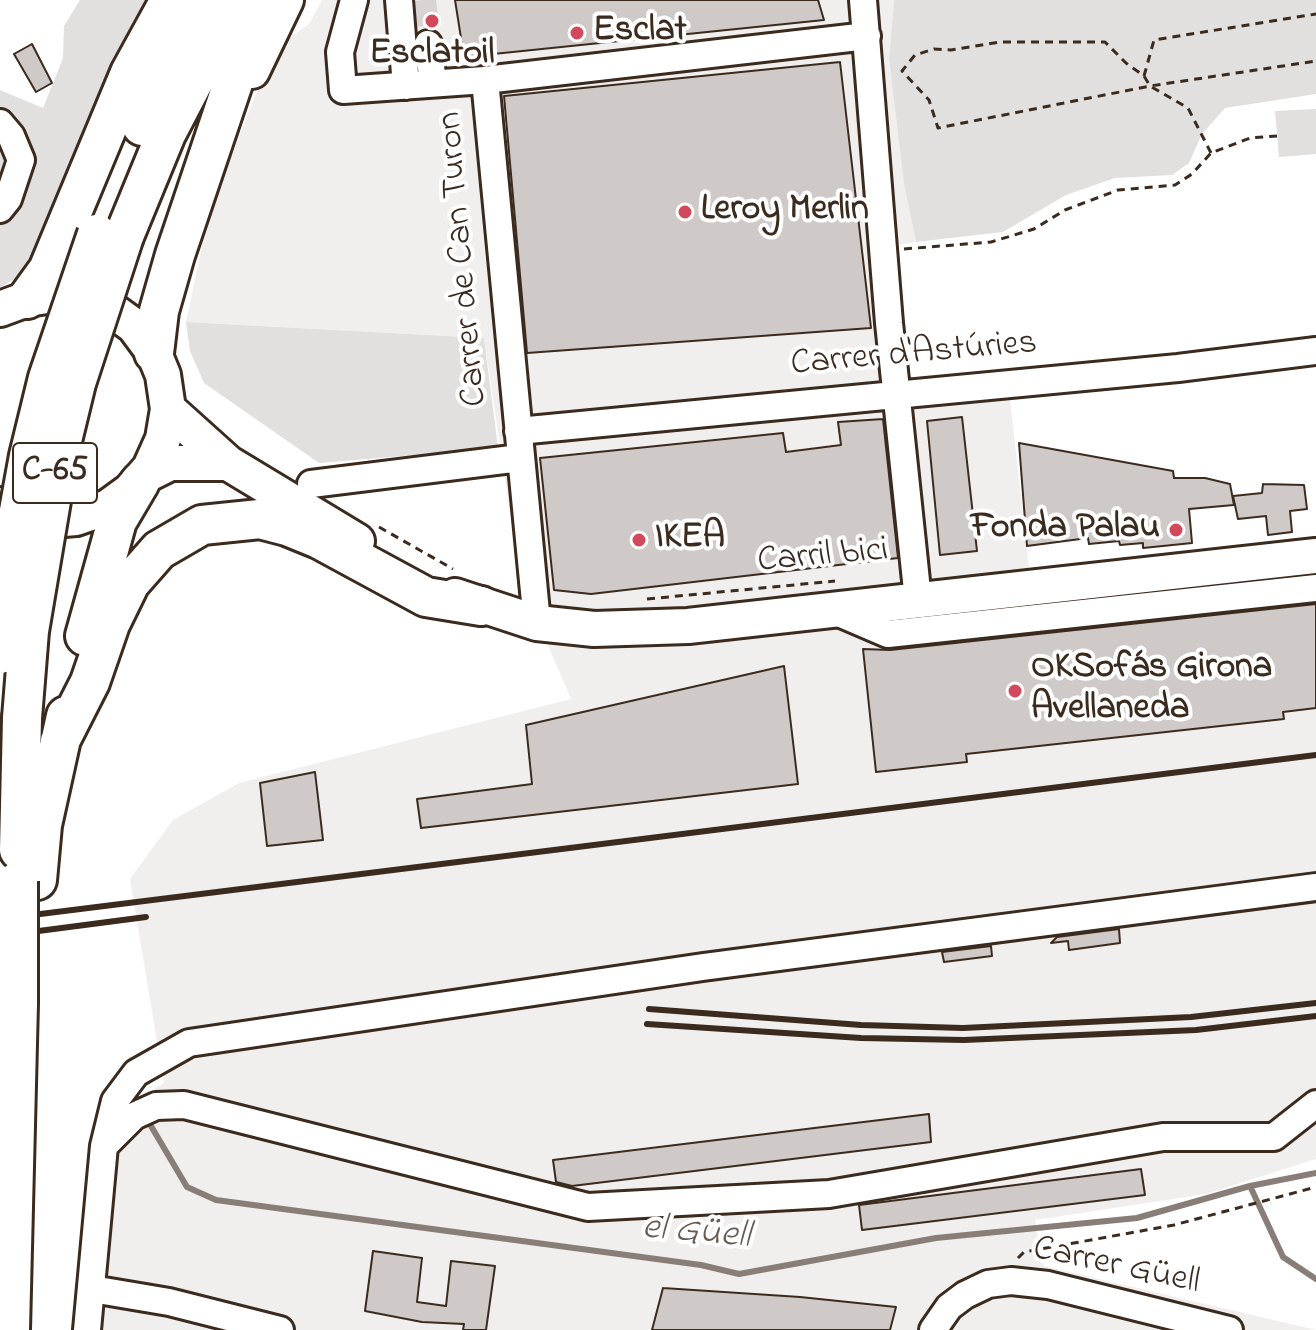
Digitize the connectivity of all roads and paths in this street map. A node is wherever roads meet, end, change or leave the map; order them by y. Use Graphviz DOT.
graph roads {
  1 [pos="170,0"];
  2 [pos="205,0"];
  3 [pos="236,0"];
  4 [pos="261,0"];
  5 [pos="286,0"];
  6 [pos="354,0"];
  7 [pos="399,0"];
  8 [pos="863,0"];
  9 [pos="1316,14"];
  10 [pos="867,36"];
  11 [pos="428,44"];
  12 [pos="1316,61"];
  13 [pos="1144,76"];
  14 [pos="485,80"];
  15 [pos="433,83"];
  16 [pos="406,86"];
  17 [pos="1150,86"];
  18 [pos="0,123"];
  19 [pos="1277,136"];
  20 [pos="212,140"];
  21 [pos="1211,153"];
  22 [pos="0,209"];
  23 [pos="111,235"];
  24 [pos="898,250"];
  25 [pos="13,304"];
  26 [pos="1316,351"];
  27 [pos="154,353"];
  28 [pos="898,395"];
  29 [pos="168,409"];
  30 [pos="518,431"];
  31 [pos="520,458"];
  32 [pos="228,463"];
  33 [pos="143,478"];
  34 [pos="311,484"];
  35 [pos="0,505"];
  36 [pos="376,525"];
  37 [pos="1316,556"];
  38 [pos="1316,588"];
  39 [pos="472,590"];
  40 [pos="839,595"];
  41 [pos="645,599"];
  42 [pos="918,600"];
  43 [pos="537,623"];
  44 [pos="0,654"];
  45 [pos="60,741"];
  46 [pos="27,881"];
  47 [pos="1316,887"];
  48 [pos="1316,1104"];
  49 [pos="104,1146"];
  50 [pos="1316,1187"];
  51 [pos="988,1284"];
  52 [pos="92,1289"];
  53 [pos="1187,1325"];
  54 [pos="10,1330"];
  55 [pos="87,1330"];
  56 [pos="280,1330"];
  57 [pos="933,1330"];
  58 [pos="1229,1330"];
  1 -- 25 [label="highway"];
  2 -- 23 [label="highway, C-65"];
  3 -- 23 [label="highway, C-65"];
  4 -- 20 [label="highway"];
  5 -- 20 [label="main road"];
  6 -- 16 [label="street"];
  7 -- 16 [label="street"];
  8 -- 10 [label="street"];
  9 -- 13 [label="path"];
  10 -- 14 [label="street, Carrer de Can Turon"];
  10 -- 28 [label="street"];
  11 -- 15 [label="street"];
  12 -- 17 [label="path"];
  13 -- 17 [label="path"];
  13 -- 17 [label="path"];
  14 -- 15 [label="street"];
  14 -- 30 [label="street, Carrer de Can Turon"];
  15 -- 16 [label="street"];
  17 -- 21 [label="path"];
  18 -- 22 [label="street"];
  19 -- 21 [label="path"];
  20 -- 27 [label="highway"];
  21 -- 24 [label="path"];
  23 -- 44 [label="highway, C-65, bridge"];
  23 -- 46 [label="highway, C-65, bridge"];
  25 -- 27 [label="main road"];
  26 -- 28 [label="street, Carrer d'Astúries"];
  27 -- 29 [label="main road"];
  28 -- 30 [label="street, Carrer d'Astúries"];
  28 -- 42 [label="street"];
  29 -- 32 [label="main road"];
  29 -- 33 [label="main road"];
  30 -- 31 [label="street, Carrer de Can Turon"];
  31 -- 34 [label="street"];
  31 -- 43 [label="street, Carrer de Can Turon"];
  32 -- 33 [label="main road"];
  32 -- 39 [label="main road"];
  33 -- 35 [label="main road"];
  33 -- 45 [label="highway"];
  36 -- 39 [label="path"];
  37 -- 42 [label="main road"];
  38 -- 40 [label="street"];
  39 -- 43 [label="main road"];
  39 -- 45 [label="highway"];
  40 -- 41 [label="path, Carril bici"];
  40 -- 42 [label="main road"];
  40 -- 43 [label="main road"];
  45 -- 46 [label="highway"];
  46 -- 54 [label="highway, C-65, bridge"];
  47 -- 49 [label="street"];
  48 -- 49 [label="street"];
  49 -- 52 [label="street"];
  50 -- 51 [label="path"];
  51 -- 53 [label="street, Carrer Güell"];
  51 -- 57 [label="street"];
  52 -- 55 [label="street"];
  52 -- 56 [label="street"];
  53 -- 58 [label="street, Carrer Güell"];
}
